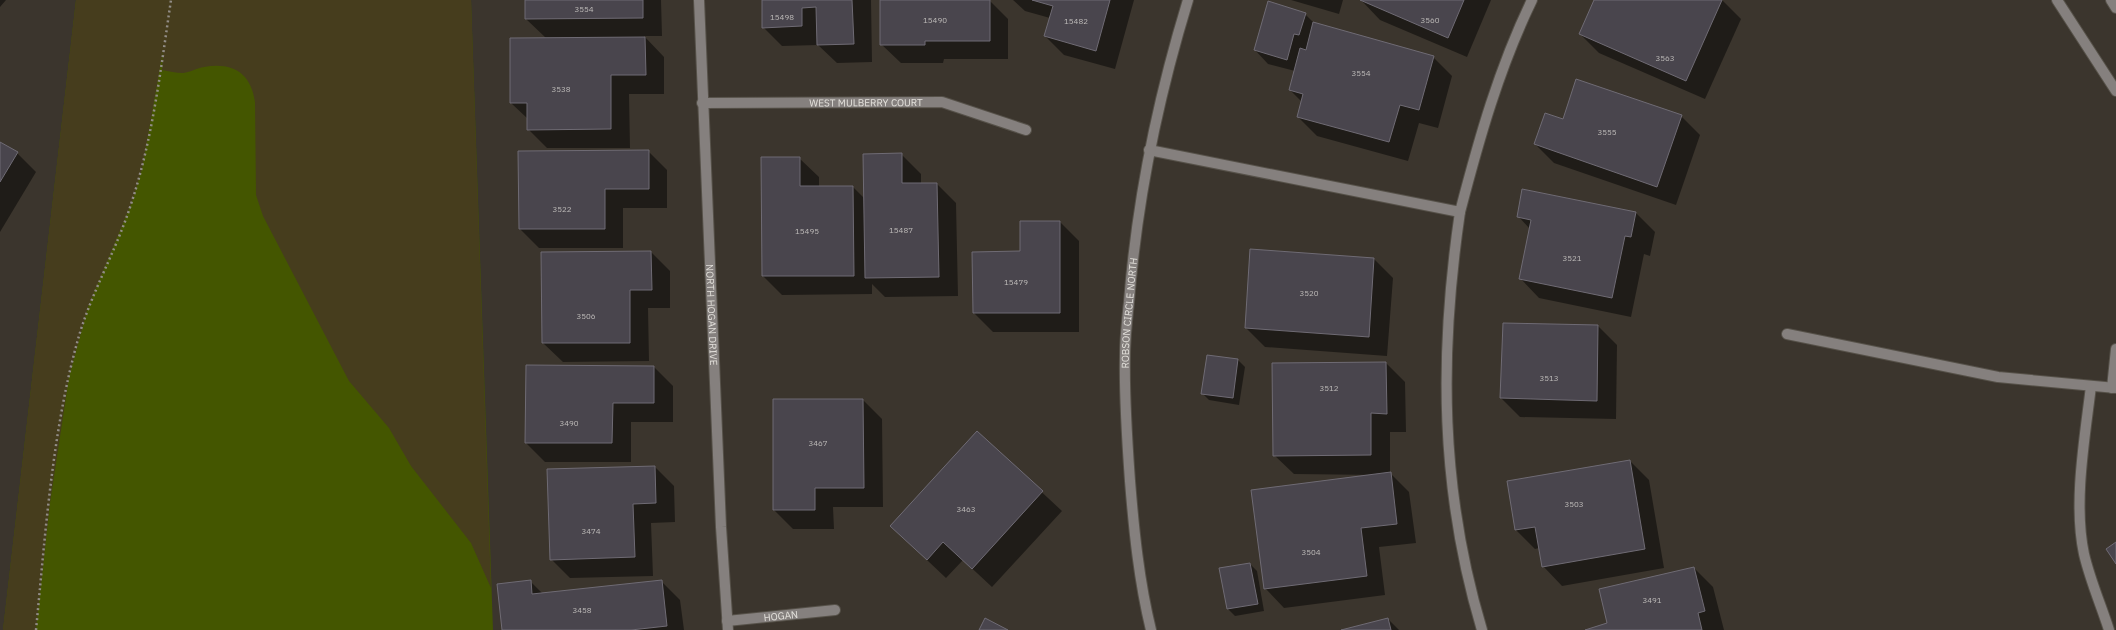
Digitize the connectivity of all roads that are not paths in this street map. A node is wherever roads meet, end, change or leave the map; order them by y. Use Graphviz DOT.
graph roads {
  1 [pos="699,0"];
  2 [pos="1188,0"];
  3 [pos="1532,0"];
  4 [pos="2057,0"];
  5 [pos="2111,0"];
  6 [pos="2116,8"];
  7 [pos="2116,91"];
  8 [pos="702,103"];
  9 [pos="1026,130"];
  10 [pos="1149,150"];
  11 [pos="1460,212"];
  12 [pos="1786,334"];
  13 [pos="2116,349"];
  14 [pos="2092,386"];
  15 [pos="2114,388"];
  16 [pos="835,610"];
  17 [pos="728,626"];
  18 [pos="1151,630"];
  19 [pos="1482,630"];
  20 [pos="2109,630"];
  1 -- 8 [label="street, NORTH HOGAN DRIVE"];
  2 -- 10 [label="street, ROBSON CIRCLE NORTH"];
  3 -- 11 [label="street"];
  4 -- 7 [label="street"];
  5 -- 6 [label="street"];
  8 -- 9 [label="street, WEST MULBERRY COURT"];
  8 -- 17 [label="street, NORTH HOGAN DRIVE"];
  10 -- 11 [label="street"];
  10 -- 18 [label="street, ROBSON CIRCLE NORTH"];
  11 -- 19 [label="street"];
  12 -- 14 [label="street"];
  13 -- 15 [label="street"];
  14 -- 15 [label="street"];
  14 -- 20 [label="street"];
  16 -- 17 [label="street, HOGAN"];
}
